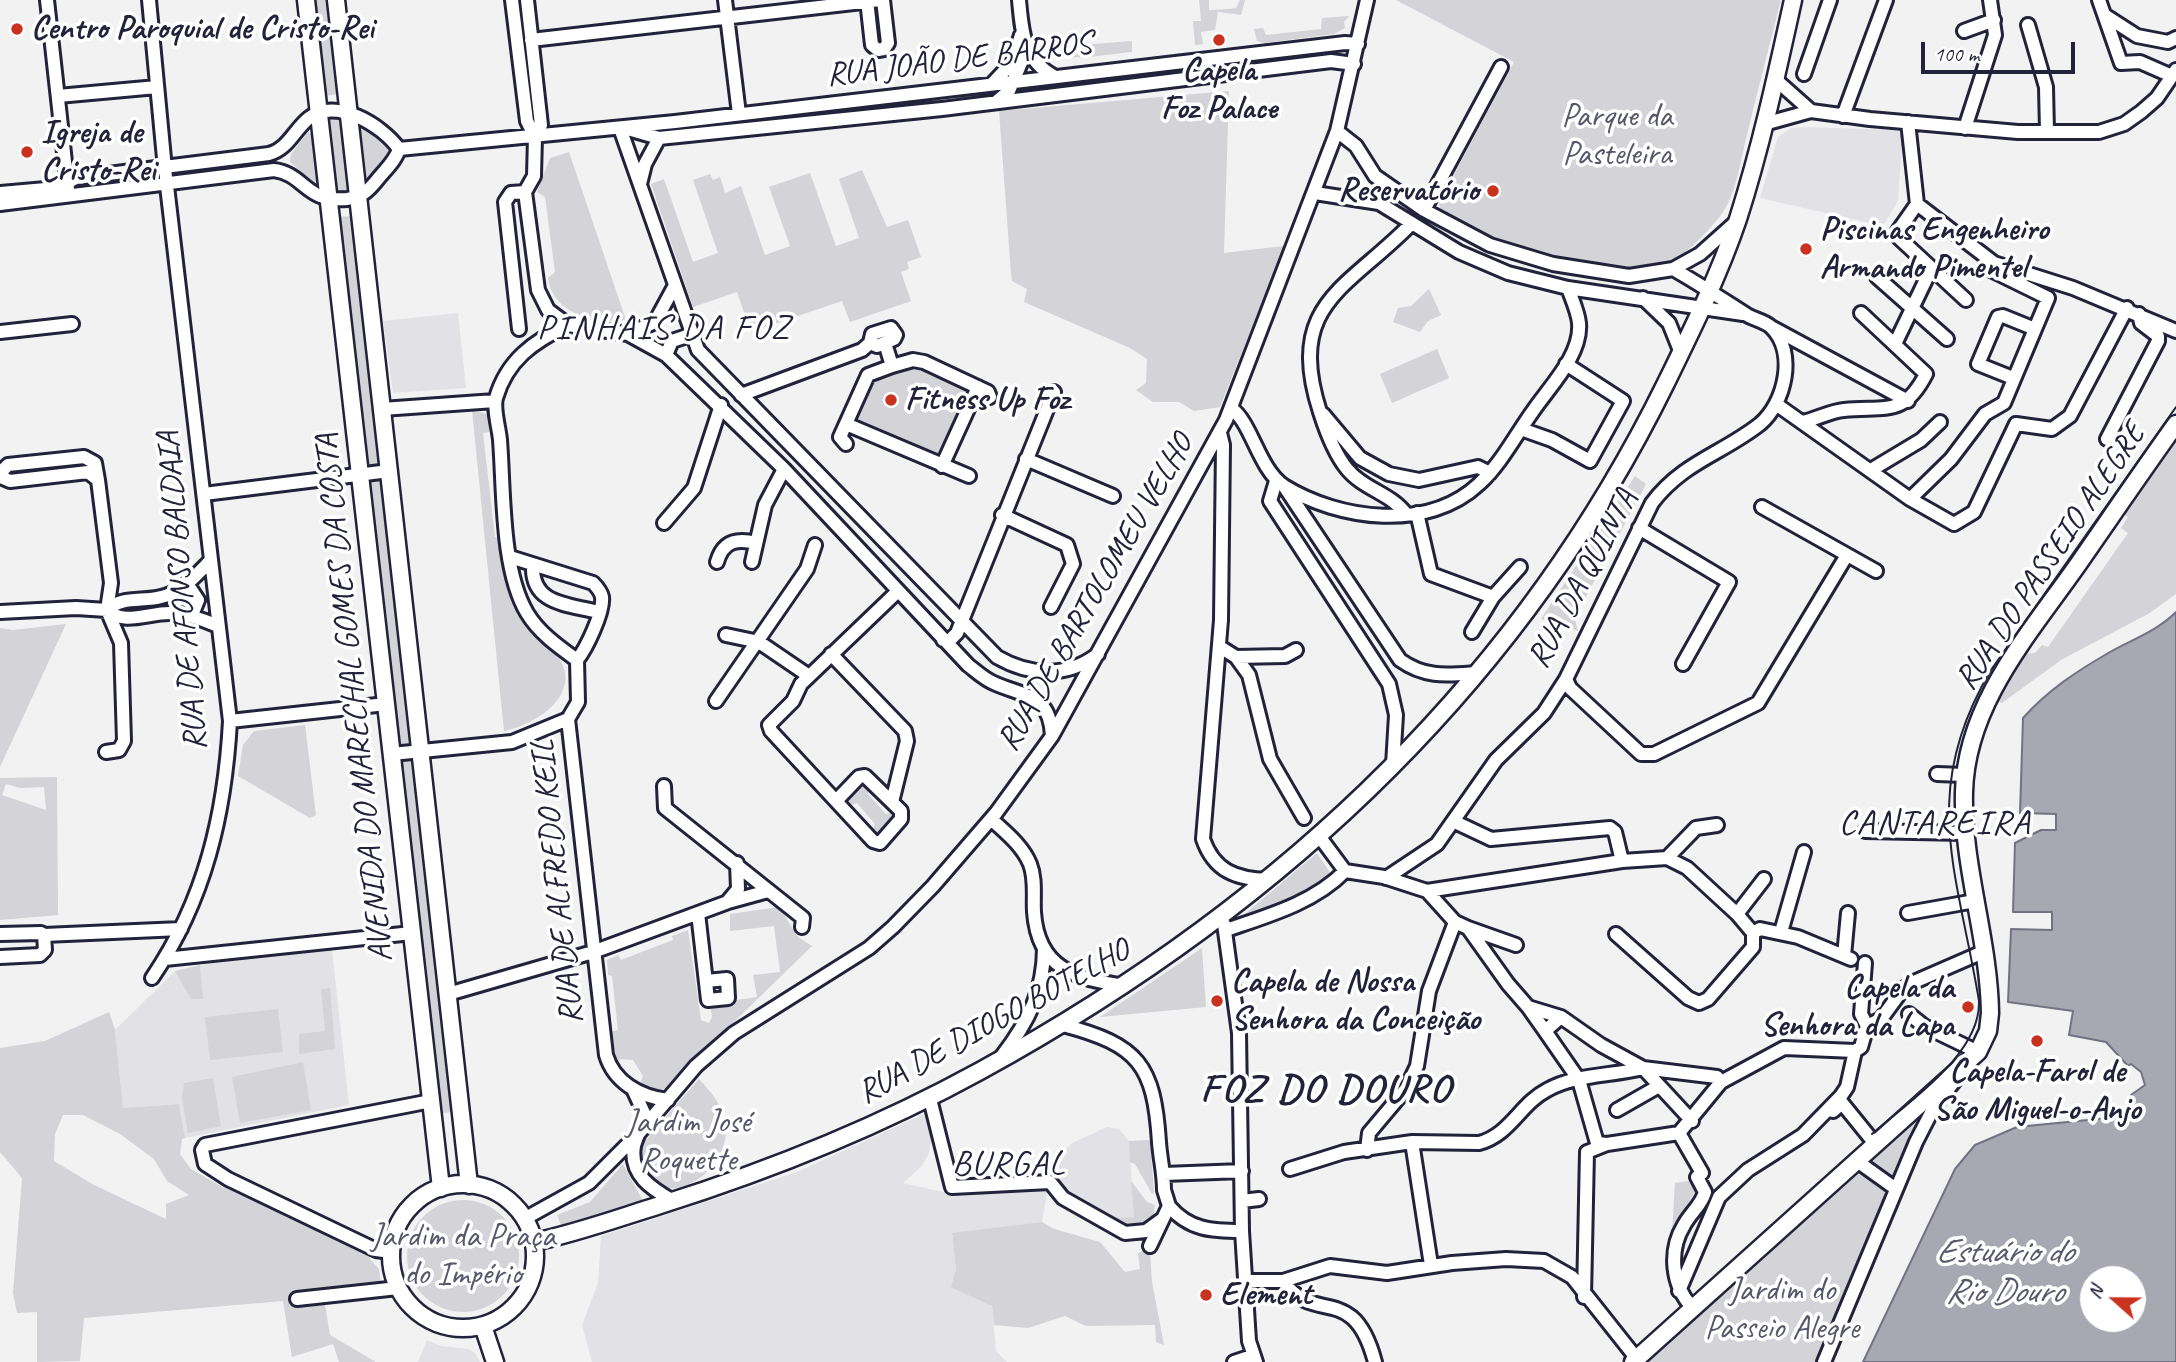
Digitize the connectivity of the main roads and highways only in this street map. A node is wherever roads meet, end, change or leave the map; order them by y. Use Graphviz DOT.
graph roads {
  1 [pos="306,0"];
  2 [pos="335,0"];
  3 [pos="1793,0"];
  4 [pos="2176,424"];
  5 [pos="469,1185"];
  6 [pos="441,1188"];
  7 [pos="534,1242"];
  8 [pos="483,1326"];
  9 [pos="1635,1360"];
  10 [pos="495,1362"];
  1 -- 6 [label="main road, AVENIDA DO MARECHAL GOMES DA COSTA"];
  2 -- 5 [label="main road, AVENIDA DO MARECHAL GOMES DA COSTA"];
  3 -- 7 [label="main road, RUA DE DIOGO BOTELHO"];
  4 -- 9 [label="main road, RUA DO PASSEIO ALEGRE"];
  5 -- 6 [label="main road"];
  5 -- 7 [label="main road"];
  6 -- 8 [label="main road"];
  7 -- 8 [label="main road"];
  8 -- 10 [label="main road"];
}
